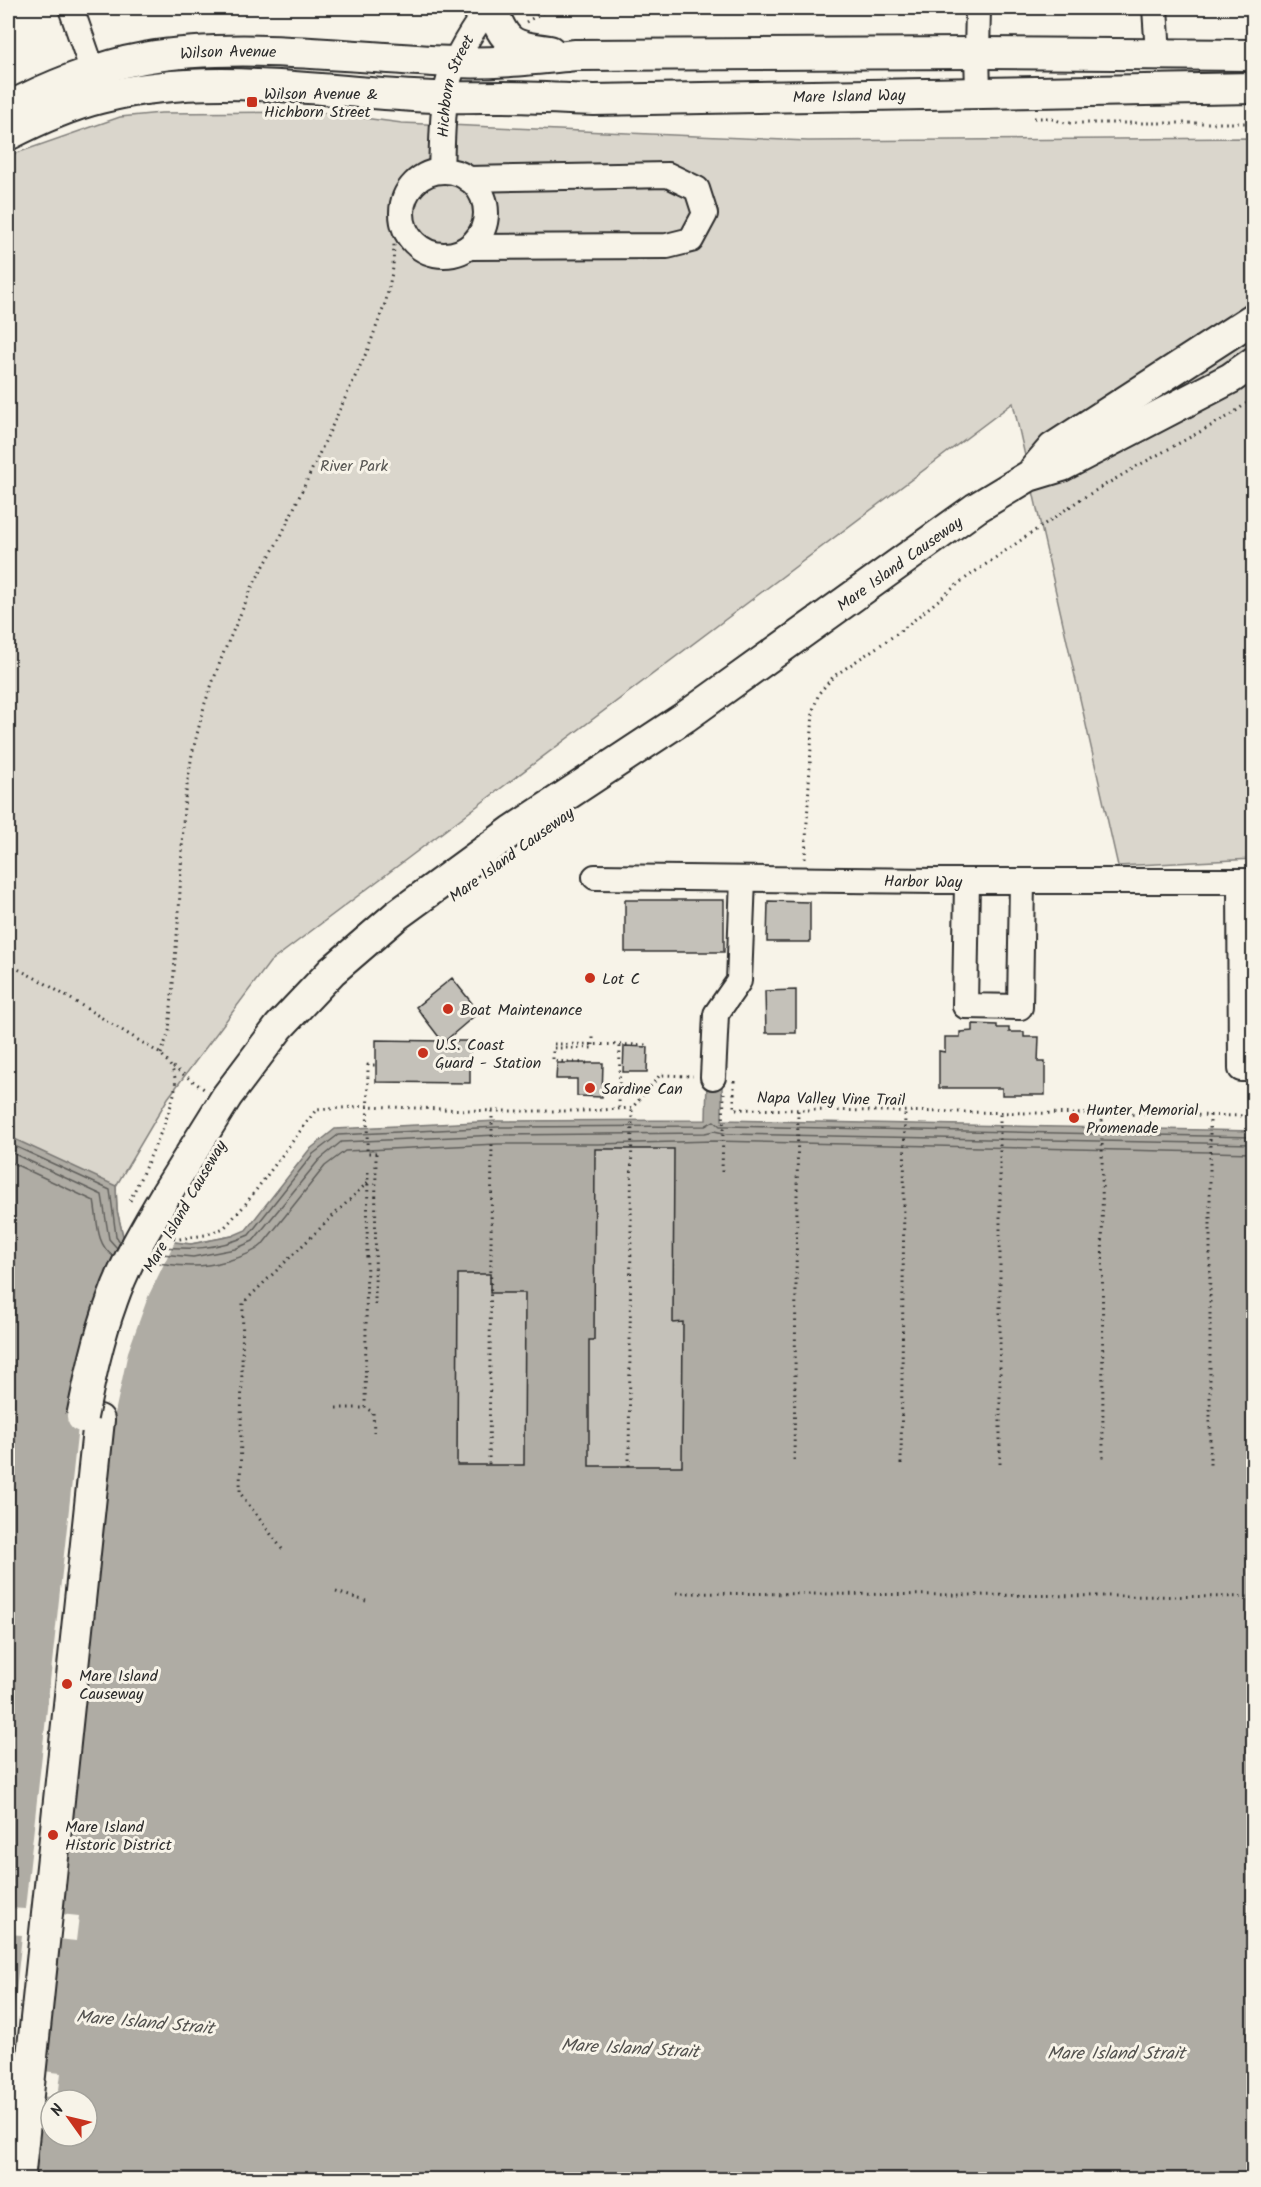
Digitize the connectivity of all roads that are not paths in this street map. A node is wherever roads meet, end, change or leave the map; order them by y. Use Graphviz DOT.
graph roads {
  1 [pos="71,8"];
  2 [pos="490,8"];
  3 [pos="978,8"];
  4 [pos="1155,8"];
  5 [pos="977,53"];
  6 [pos="1158,54"];
  7 [pos="576,55"];
  8 [pos="1254,55"];
  9 [pos="456,62"];
  10 [pos="98,85"];
  11 [pos="1254,88"];
  12 [pos="978,92"];
  13 [pos="445,98"];
  14 [pos="8,108"];
  15 [pos="8,135"];
  16 [pos="441,171"];
  17 [pos="468,179"];
  18 [pos="469,247"];
  19 [pos="1254,318"];
  20 [pos="1254,362"];
  21 [pos="1029,476"];
  22 [pos="685,717"];
  23 [pos="595,877"];
  24 [pos="743,879"];
  25 [pos="968,881"];
  26 [pos="1022,881"];
  27 [pos="1247,881"];
  28 [pos="1247,938"];
  29 [pos="1254,1070"];
  30 [pos="719,1077"];
  31 [pos="174,1197"];
  32 [pos="8,2109"];
  33 [pos="19,2180"];
  1 -- 10 [label="street"];
  2 -- 7 [label="main road"];
  2 -- 9 [label="street, Hichborn Street"];
  3 -- 5 [label="street"];
  4 -- 6 [label="street"];
  5 -- 6 [label="main road"];
  5 -- 7 [label="main road"];
  5 -- 12 [label="street"];
  6 -- 8 [label="main road"];
  7 -- 9 [label="main road"];
  9 -- 10 [label="main road, Wilson Avenue"];
  9 -- 13 [label="street, Hichborn Street"];
  10 -- 13 [label="main road, Wilson Avenue"];
  10 -- 14 [label="main road, Wilson Avenue"];
  10 -- 15 [label="main road, Wilson Avenue"];
  11 -- 12 [label="main road, Mare Island Way"];
  12 -- 13 [label="main road, Mare Island Way"];
  13 -- 16 [label="street, Hichborn Street"];
  16 -- 17 [label="street"];
  16 -- 18 [label="street"];
  17 -- 18 [label="street"];
  17 -- 18 [label="street"];
  19 -- 21 [label="main road, Mare Island Causeway"];
  20 -- 21 [label="main road, Mare Island Causeway"];
  21 -- 22 [label="main road, Mare Island Causeway"];
  22 -- 31 [label="main road, Mare Island Causeway"];
  22 -- 31 [label="main road, Mare Island Causeway"];
  23 -- 24 [label="street, Harbor Way"];
  24 -- 25 [label="street, Harbor Way"];
  24 -- 30 [label="street"];
  25 -- 26 [label="street, Harbor Way"];
  25 -- 26 [label="street"];
  26 -- 27 [label="street, Harbor Way"];
  27 -- 28 [label="street"];
  28 -- 29 [label="street"];
  31 -- 32 [label="main road, Mare Island Causeway, bridge"];
  31 -- 33 [label="main road, Mare Island Causeway"];
}
